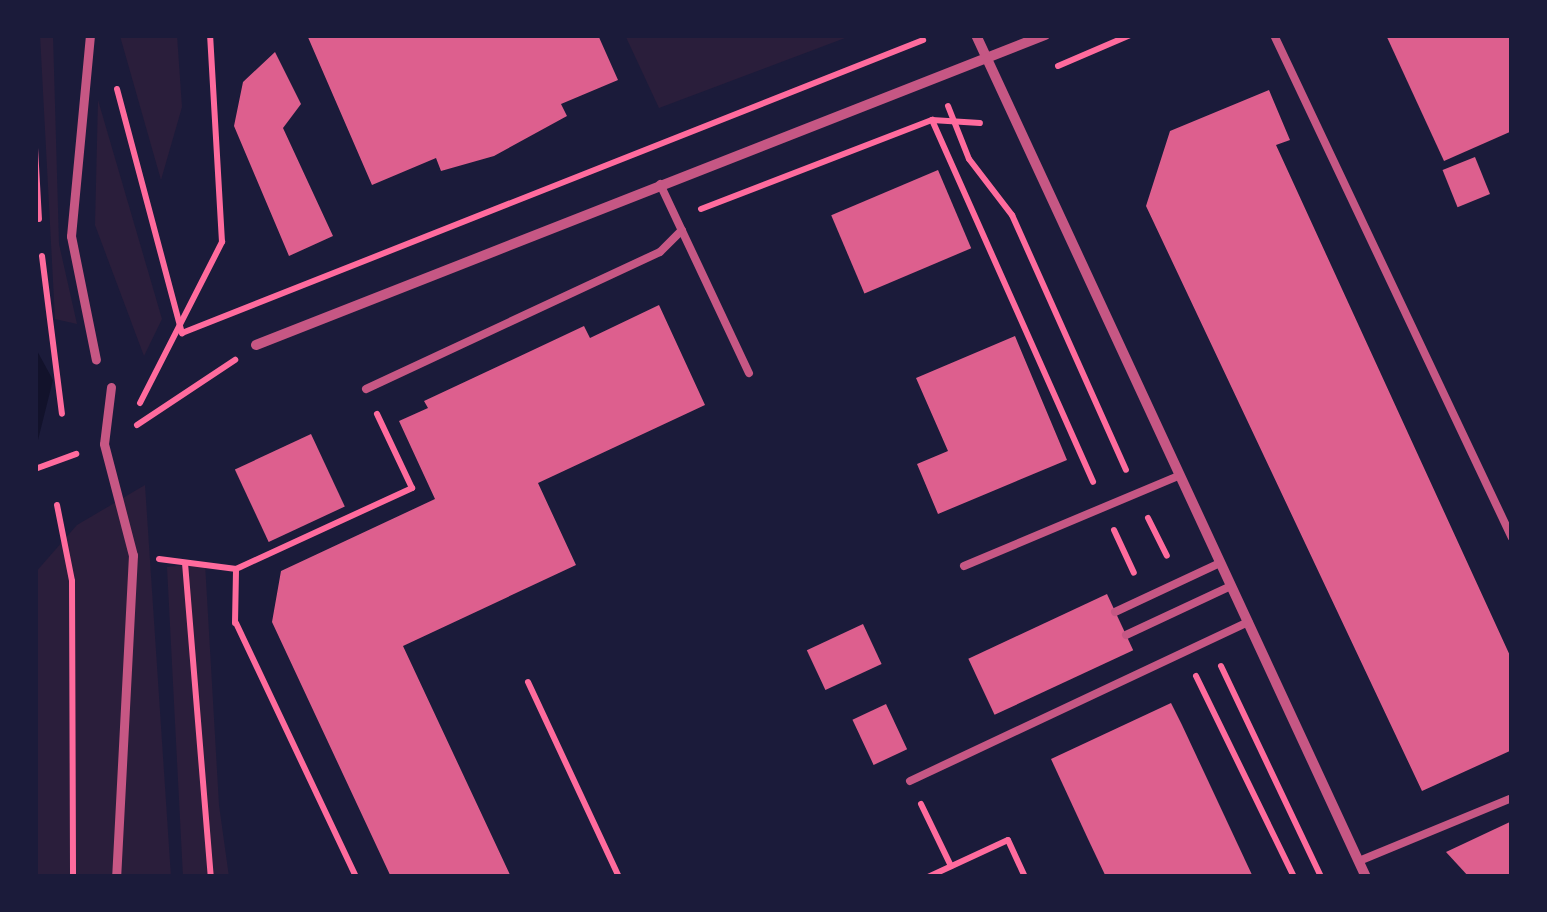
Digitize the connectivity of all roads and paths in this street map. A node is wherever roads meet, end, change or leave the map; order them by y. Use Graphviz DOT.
graph roads {
  1 [pos="90,35"];
  2 [pos="210,35"];
  3 [pos="920,35"];
  4 [pos="976,35"];
  5 [pos="1046,35"];
  6 [pos="1274,35"];
  7 [pos="985,55"];
  8 [pos="112,72"];
  9 [pos="932,120"];
  10 [pos="980,123"];
  11 [pos="35,148"];
  12 [pos="660,184"];
  13 [pos="676,219"];
  14 [pos="682,230"];
  15 [pos="182,333"];
  16 [pos="256,345"];
  17 [pos="96,360"];
  18 [pos="749,373"];
  19 [pos="111,387"];
  20 [pos="366,389"];
  21 [pos="62,414"];
  22 [pos="104,444"];
  23 [pos="35,469"];
  24 [pos="1180,475"];
  25 [pos="57,505"];
  26 [pos="1104,507"];
  27 [pos="1512,538"];
  28 [pos="133,555"];
  29 [pos="185,562"];
  30 [pos="1220,563"];
  31 [pos="964,566"];
  32 [pos="236,570"];
  33 [pos="1231,586"];
  34 [pos="1149,596"];
  35 [pos="1115,612"];
  36 [pos="1248,622"];
  37 [pos="1126,635"];
  38 [pos="1184,652"];
  39 [pos="528,682"];
  40 [pos="910,780"];
  41 [pos="1512,798"];
  42 [pos="1359,861"];
  43 [pos="950,866"];
  44 [pos="73,877"];
  45 [pos="116,877"];
  46 [pos="211,877"];
  47 [pos="356,877"];
  48 [pos="619,877"];
  49 [pos="928,877"];
  50 [pos="1026,877"];
  51 [pos="1294,877"];
  52 [pos="1366,877"];
  1 -- 17 [label="street"];
  2 -- 15 [label="path"];
  3 -- 15 [label="path"];
  4 -- 7 [label="street"];
  5 -- 7 [label="street"];
  6 -- 27 [label="lane"];
  7 -- 12 [label="street"];
  7 -- 24 [label="street"];
  8 -- 15 [label="path"];
  9 -- 10 [label="path"];
  9 -- 13 [label="path"];
  9 -- 26 [label="path"];
  11 -- 21 [label="path"];
  12 -- 13 [label="lane"];
  12 -- 16 [label="street"];
  13 -- 14 [label="lane"];
  14 -- 18 [label="lane"];
  14 -- 20 [label="lane"];
  15 -- 22 [label="path"];
  16 -- 22 [label="path"];
  19 -- 22 [label="street"];
  20 -- 32 [label="path"];
  22 -- 23 [label="path"];
  22 -- 28 [label="street"];
  24 -- 26 [label="lane"];
  24 -- 30 [label="street"];
  25 -- 44 [label="path"];
  26 -- 31 [label="lane"];
  26 -- 34 [label="path"];
  28 -- 29 [label="path"];
  28 -- 45 [label="street"];
  29 -- 32 [label="path"];
  29 -- 46 [label="path"];
  30 -- 33 [label="street"];
  30 -- 34 [label="lane"];
  32 -- 47 [label="path"];
  33 -- 36 [label="street"];
  33 -- 37 [label="lane"];
  34 -- 35 [label="lane"];
  36 -- 38 [label="lane"];
  36 -- 42 [label="street"];
  38 -- 40 [label="lane"];
  38 -- 51 [label="path"];
  39 -- 48 [label="path"];
  40 -- 43 [label="path"];
  41 -- 42 [label="lane"];
  42 -- 52 [label="street"];
  43 -- 49 [label="path"];
  43 -- 50 [label="path"];
}
